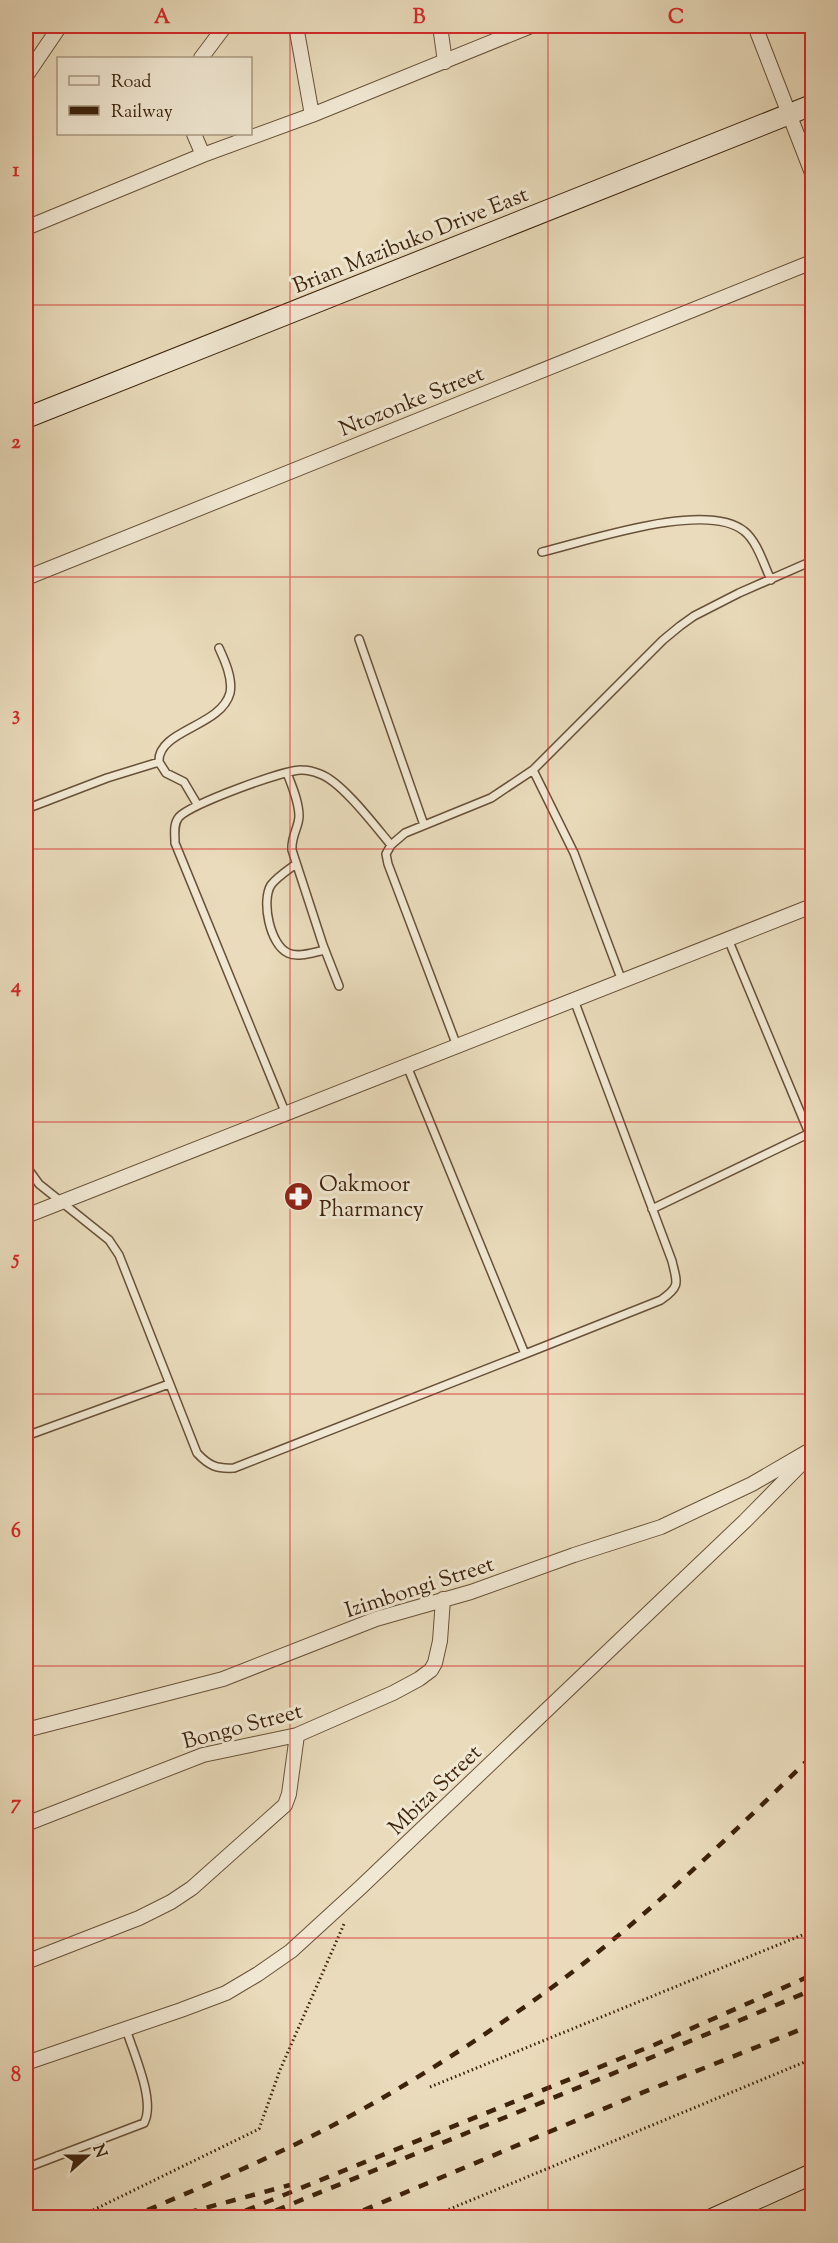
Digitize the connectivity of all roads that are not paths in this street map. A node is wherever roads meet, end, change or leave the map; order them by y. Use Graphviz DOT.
graph roads {
  1 [pos="60,26"];
  2 [pos="225,26"];
  3 [pos="296,26"];
  4 [pos="440,26"];
  5 [pos="531,26"];
  6 [pos="755,26"];
  7 [pos="202,57"];
  8 [pos="445,62"];
  9 [pos="26,76"];
  10 [pos="813,105"];
  11 [pos="790,114"];
  12 [pos="312,115"];
  13 [pos="194,135"];
  14 [pos="203,155"];
  15 [pos="813,173"];
  16 [pos="26,228"];
  17 [pos="813,262"];
  18 [pos="26,418"];
  19 [pos="542,552"];
  20 [pos="813,561"];
  21 [pos="26,578"];
  22 [pos="771,580"];
  23 [pos="359,639"];
  24 [pos="219,648"];
  25 [pos="159,762"];
  26 [pos="533,770"];
  27 [pos="287,773"];
  28 [pos="197,804"];
  29 [pos="26,808"];
  30 [pos="424,825"];
  31 [pos="391,845"];
  32 [pos="296,864"];
  33 [pos="813,906"];
  34 [pos="728,939"];
  35 [pos="325,950"];
  36 [pos="622,981"];
  37 [pos="339,986"];
  38 [pos="574,1000"];
  39 [pos="457,1046"];
  40 [pos="407,1066"];
  41 [pos="285,1114"];
  42 [pos="811,1132"];
  43 [pos="26,1166"];
  44 [pos="60,1203"];
  45 [pos="652,1209"];
  46 [pos="26,1216"];
  47 [pos="525,1354"];
  48 [pos="169,1384"];
  49 [pos="26,1436"];
  50 [pos="813,1451"];
  51 [pos="443,1599"];
  52 [pos="26,1730"];
  53 [pos="297,1735"];
  54 [pos="26,1824"];
  55 [pos="26,1962"];
  56 [pos="126,2029"];
  57 [pos="26,2063"];
  58 [pos="26,2168"];
  59 [pos="813,2174"];
  60 [pos="714,2217"];
  1 -- 9 [label="street"];
  2 -- 7 [label="street"];
  3 -- 12 [label="street"];
  4 -- 8 [label="street"];
  5 -- 8 [label="street"];
  6 -- 11 [label="street"];
  8 -- 12 [label="street"];
  10 -- 11 [label="street, Brian Mazibuko Drive East"];
  11 -- 15 [label="street"];
  11 -- 18 [label="street, Brian Mazibuko Drive East"];
  12 -- 14 [label="street"];
  13 -- 14 [label="street"];
  14 -- 16 [label="street"];
  17 -- 21 [label="street, Ntozonke Street"];
  19 -- 22 [label="lane"];
  20 -- 22 [label="lane"];
  22 -- 26 [label="lane"];
  23 -- 30 [label="lane"];
  24 -- 25 [label="lane"];
  25 -- 28 [label="lane"];
  25 -- 29 [label="lane"];
  26 -- 30 [label="lane"];
  26 -- 36 [label="lane"];
  27 -- 28 [label="lane"];
  27 -- 31 [label="lane"];
  27 -- 32 [label="lane"];
  28 -- 41 [label="lane"];
  30 -- 31 [label="lane"];
  31 -- 39 [label="lane"];
  32 -- 35 [label="lane"];
  32 -- 35 [label="lane"];
  33 -- 34 [label="street"];
  34 -- 36 [label="street"];
  34 -- 42 [label="lane"];
  35 -- 37 [label="lane"];
  36 -- 38 [label="street"];
  38 -- 39 [label="street"];
  38 -- 45 [label="lane"];
  39 -- 40 [label="street"];
  40 -- 41 [label="street"];
  40 -- 47 [label="lane"];
  41 -- 44 [label="street"];
  42 -- 45 [label="lane"];
  43 -- 44 [label="lane"];
  44 -- 46 [label="street"];
  44 -- 48 [label="lane"];
  45 -- 47 [label="lane"];
  47 -- 48 [label="lane"];
  48 -- 49 [label="lane"];
  50 -- 51 [label="street, Izimbongi Street"];
  50 -- 56 [label="street, Mbiza Street"];
  51 -- 52 [label="street, Izimbongi Street"];
  51 -- 53 [label="street, Bongo Street"];
  53 -- 54 [label="street, Bongo Street"];
  53 -- 55 [label="street"];
  56 -- 57 [label="street, Mbiza Street"];
  56 -- 58 [label="lane"];
  59 -- 60 [label="street"];
}
